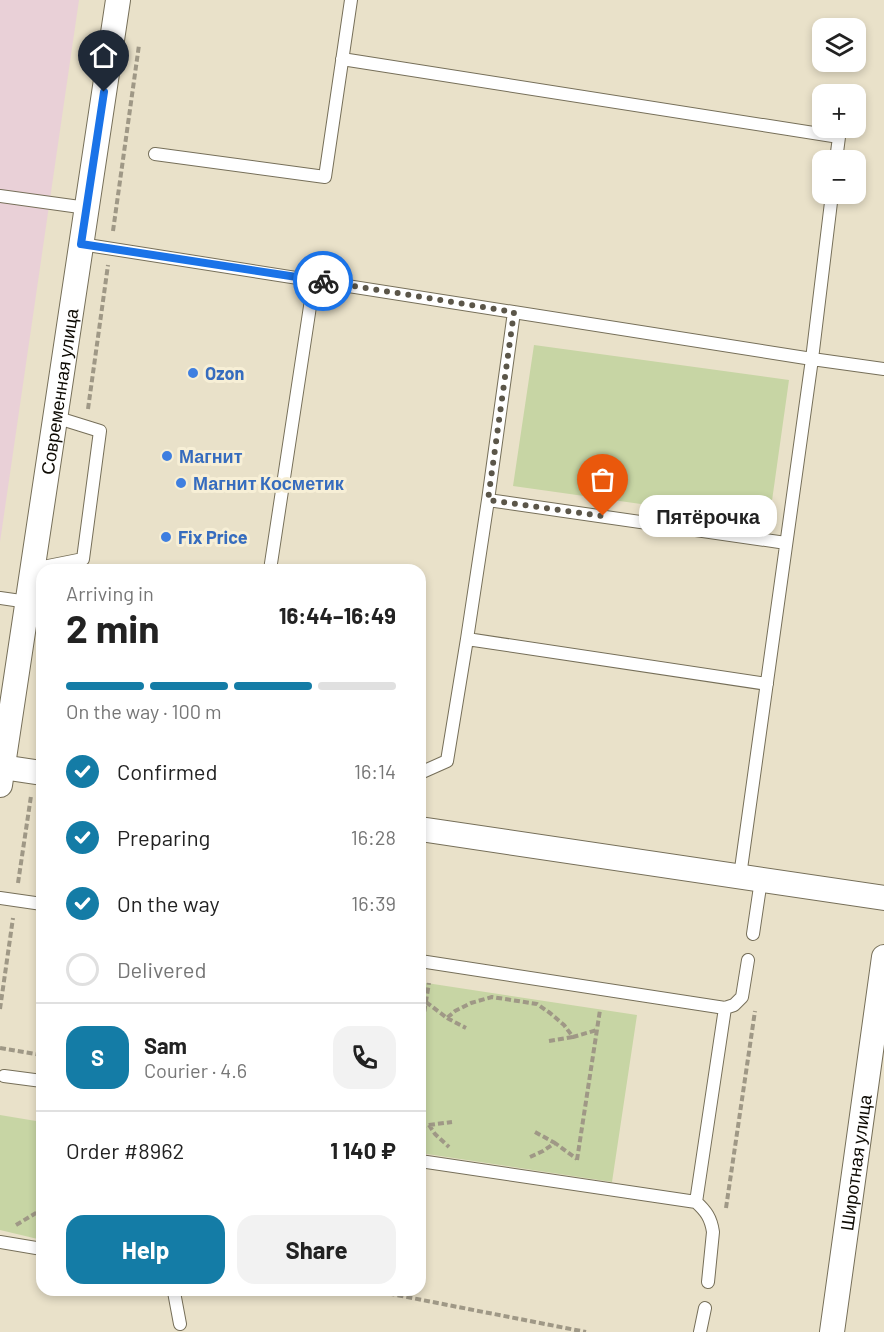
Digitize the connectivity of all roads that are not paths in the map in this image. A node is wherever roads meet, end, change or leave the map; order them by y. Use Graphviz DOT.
graph roads {
  1 [pos="118,0"];
  2 [pos="351,0"];
  3 [pos="342,59"];
  4 [pos="837,150"];
  5 [pos="155,154"];
  6 [pos="0,196"];
  7 [pos="831,204"];
  8 [pos="87,208"];
  9 [pos="81,244"];
  10 [pos="314,280"];
  11 [pos="514,312"];
  12 [pos="812,359"];
  13 [pos="884,369"];
  14 [pos="55,417"];
  15 [pos="488,500"];
  16 [pos="786,543"];
  17 [pos="58,564"];
  18 [pos="271,564"];
  19 [pos="36,568"];
  20 [pos="33,569"];
  21 [pos="0,598"];
  22 [pos="28,602"];
  23 [pos="467,639"];
  24 [pos="766,684"];
  25 [pos="426,770"];
  26 [pos="36,772"];
  27 [pos="1,776"];
  28 [pos="426,830"];
  29 [pos="750,878"];
  30 [pos="0,898"];
  31 [pos="884,898"];
  32 [pos="36,903"];
  33 [pos="753,934"];
  34 [pos="884,957"];
  35 [pos="748,960"];
  36 [pos="426,962"];
  37 [pos="724,1008"];
  38 [pos="4,1076"];
  39 [pos="36,1080"];
  40 [pos="426,1162"];
  41 [pos="696,1202"];
  42 [pos="0,1242"];
  43 [pos="36,1248"];
  44 [pos="708,1282"];
  45 [pos="175,1296"];
  46 [pos="705,1308"];
  47 [pos="180,1324"];
  48 [pos="700,1332"];
  49 [pos="832,1332"];
  1 -- 8 [label="street, Современная улица"];
  2 -- 3 [label="lane"];
  3 -- 4 [label="lane"];
  3 -- 5 [label="lane"];
  6 -- 8 [label="lane"];
  7 -- 12 [label="lane"];
  8 -- 9 [label="street, Современная улица"];
  9 -- 10 [label="lane"];
  9 -- 14 [label="street, Современная улица"];
  10 -- 11 [label="lane"];
  10 -- 18 [label="lane"];
  11 -- 12 [label="lane"];
  11 -- 15 [label="lane"];
  12 -- 13 [label="lane"];
  12 -- 16 [label="lane"];
  14 -- 17 [label="lane"];
  14 -- 20 [label="street, Современная улица"];
  15 -- 16 [label="lane"];
  15 -- 23 [label="lane"];
  16 -- 24 [label="lane"];
  19 -- 20 [label="lane"];
  20 -- 22 [label="street, Современная улица"];
  21 -- 22 [label="lane"];
  22 -- 27 [label="street, Современная улица"];
  23 -- 24 [label="lane"];
  23 -- 25 [label="lane"];
  24 -- 29 [label="lane"];
  26 -- 27 [label="street"];
  28 -- 29 [label="street"];
  29 -- 31 [label="street"];
  29 -- 33 [label="lane"];
  30 -- 32 [label="lane"];
  34 -- 49 [label="street, Широтная улица"];
  35 -- 37 [label="lane"];
  36 -- 37 [label="lane"];
  37 -- 41 [label="lane"];
  38 -- 39 [label="lane"];
  40 -- 41 [label="lane"];
  41 -- 44 [label="lane"];
  42 -- 43 [label="lane"];
  45 -- 47 [label="lane"];
  46 -- 48 [label="lane"];
}
